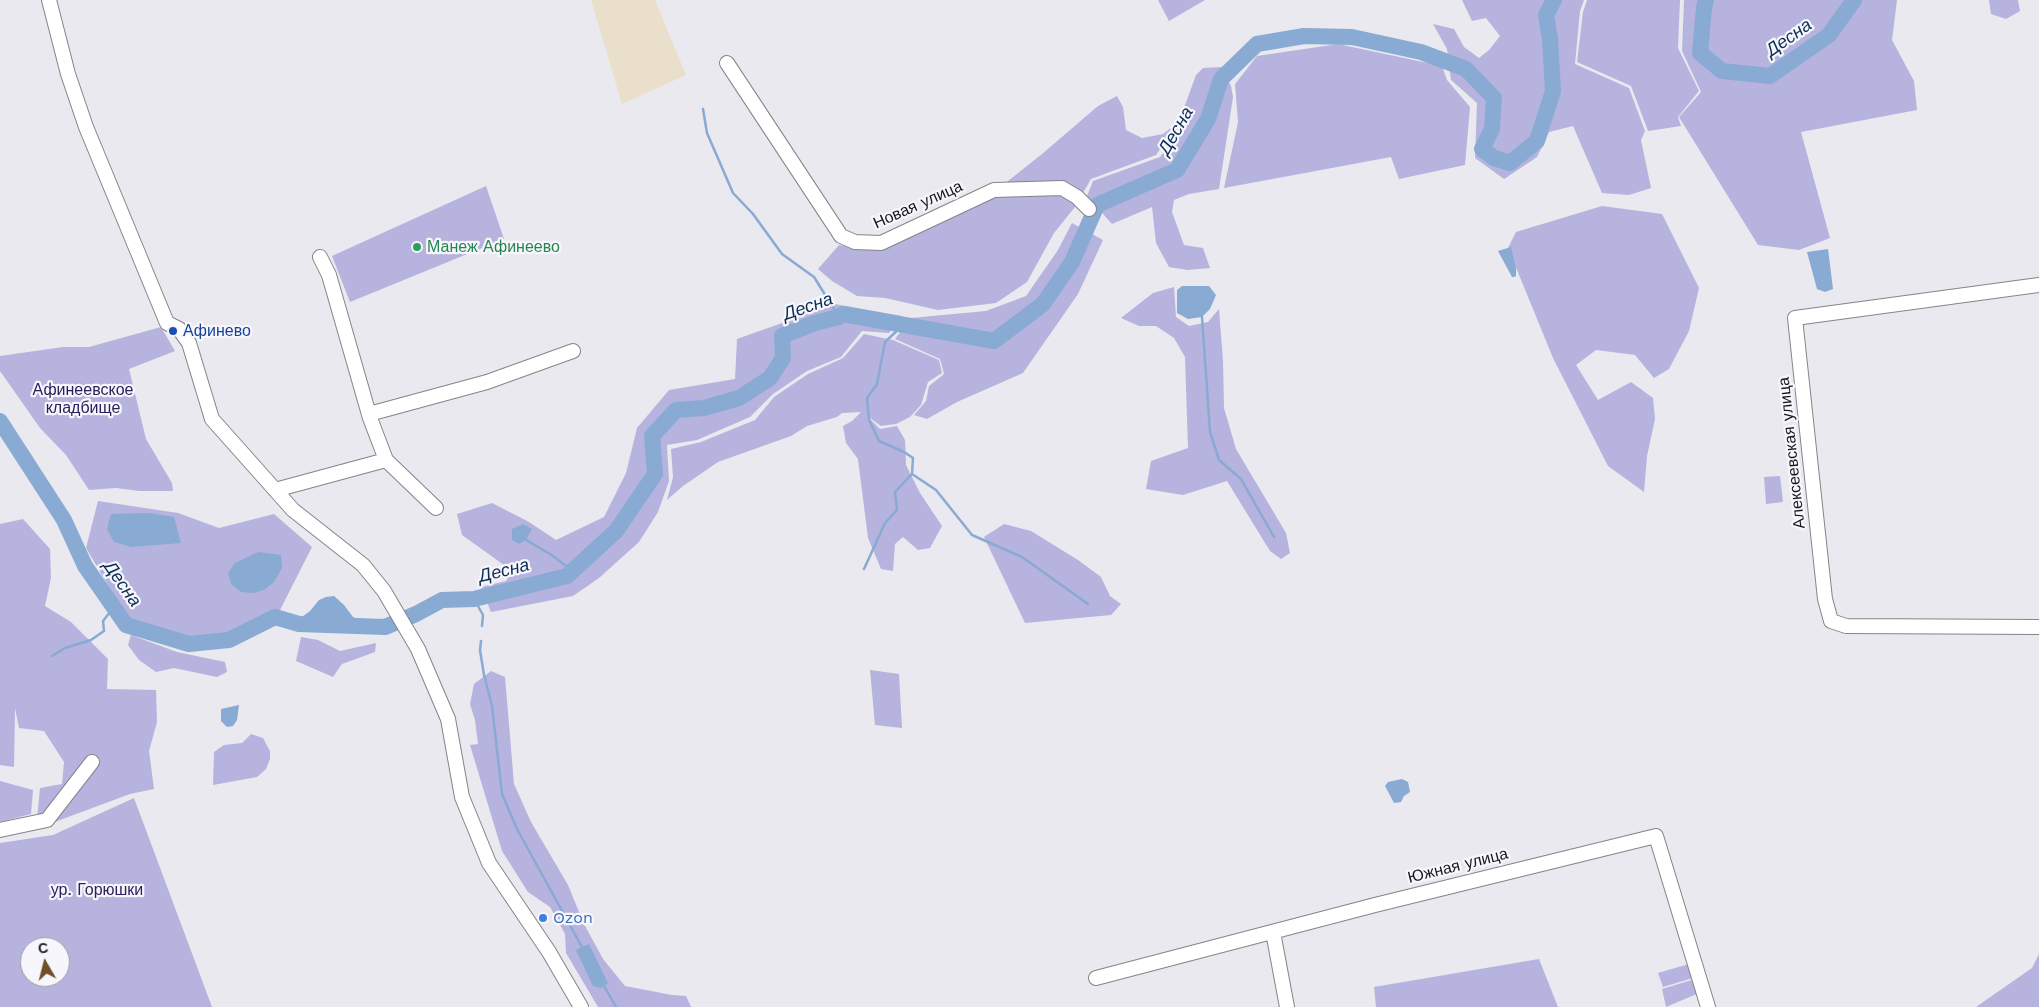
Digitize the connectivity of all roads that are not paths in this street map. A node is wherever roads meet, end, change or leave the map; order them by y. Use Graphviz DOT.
graph roads {
  1 [pos="49,0"];
  2 [pos="727,63"];
  3 [pos="1089,209"];
  4 [pos="320,257"];
  5 [pos="2039,285"];
  6 [pos="574,350"];
  7 [pos="369,414"];
  8 [pos="386,460"];
  9 [pos="275,490"];
  10 [pos="436,508"];
  11 [pos="2039,627"];
  12 [pos="92,762"];
  13 [pos="0,830"];
  14 [pos="1273,932"];
  15 [pos="1096,978"];
  16 [pos="581,1007"];
  17 [pos="1287,1007"];
  18 [pos="1708,1007"];
  1 -- 9 [label="street"];
  2 -- 3 [label="street, Новая улица"];
  4 -- 7 [label="street"];
  5 -- 11 [label="street, Алексеевская улица"];
  6 -- 7 [label="street"];
  7 -- 8 [label="street"];
  8 -- 9 [label="street"];
  8 -- 10 [label="street"];
  9 -- 16 [label="street"];
  12 -- 13 [label="street"];
  14 -- 15 [label="street, Южная улица"];
  14 -- 17 [label="street"];
  14 -- 18 [label="street, Южная улица"];
}
